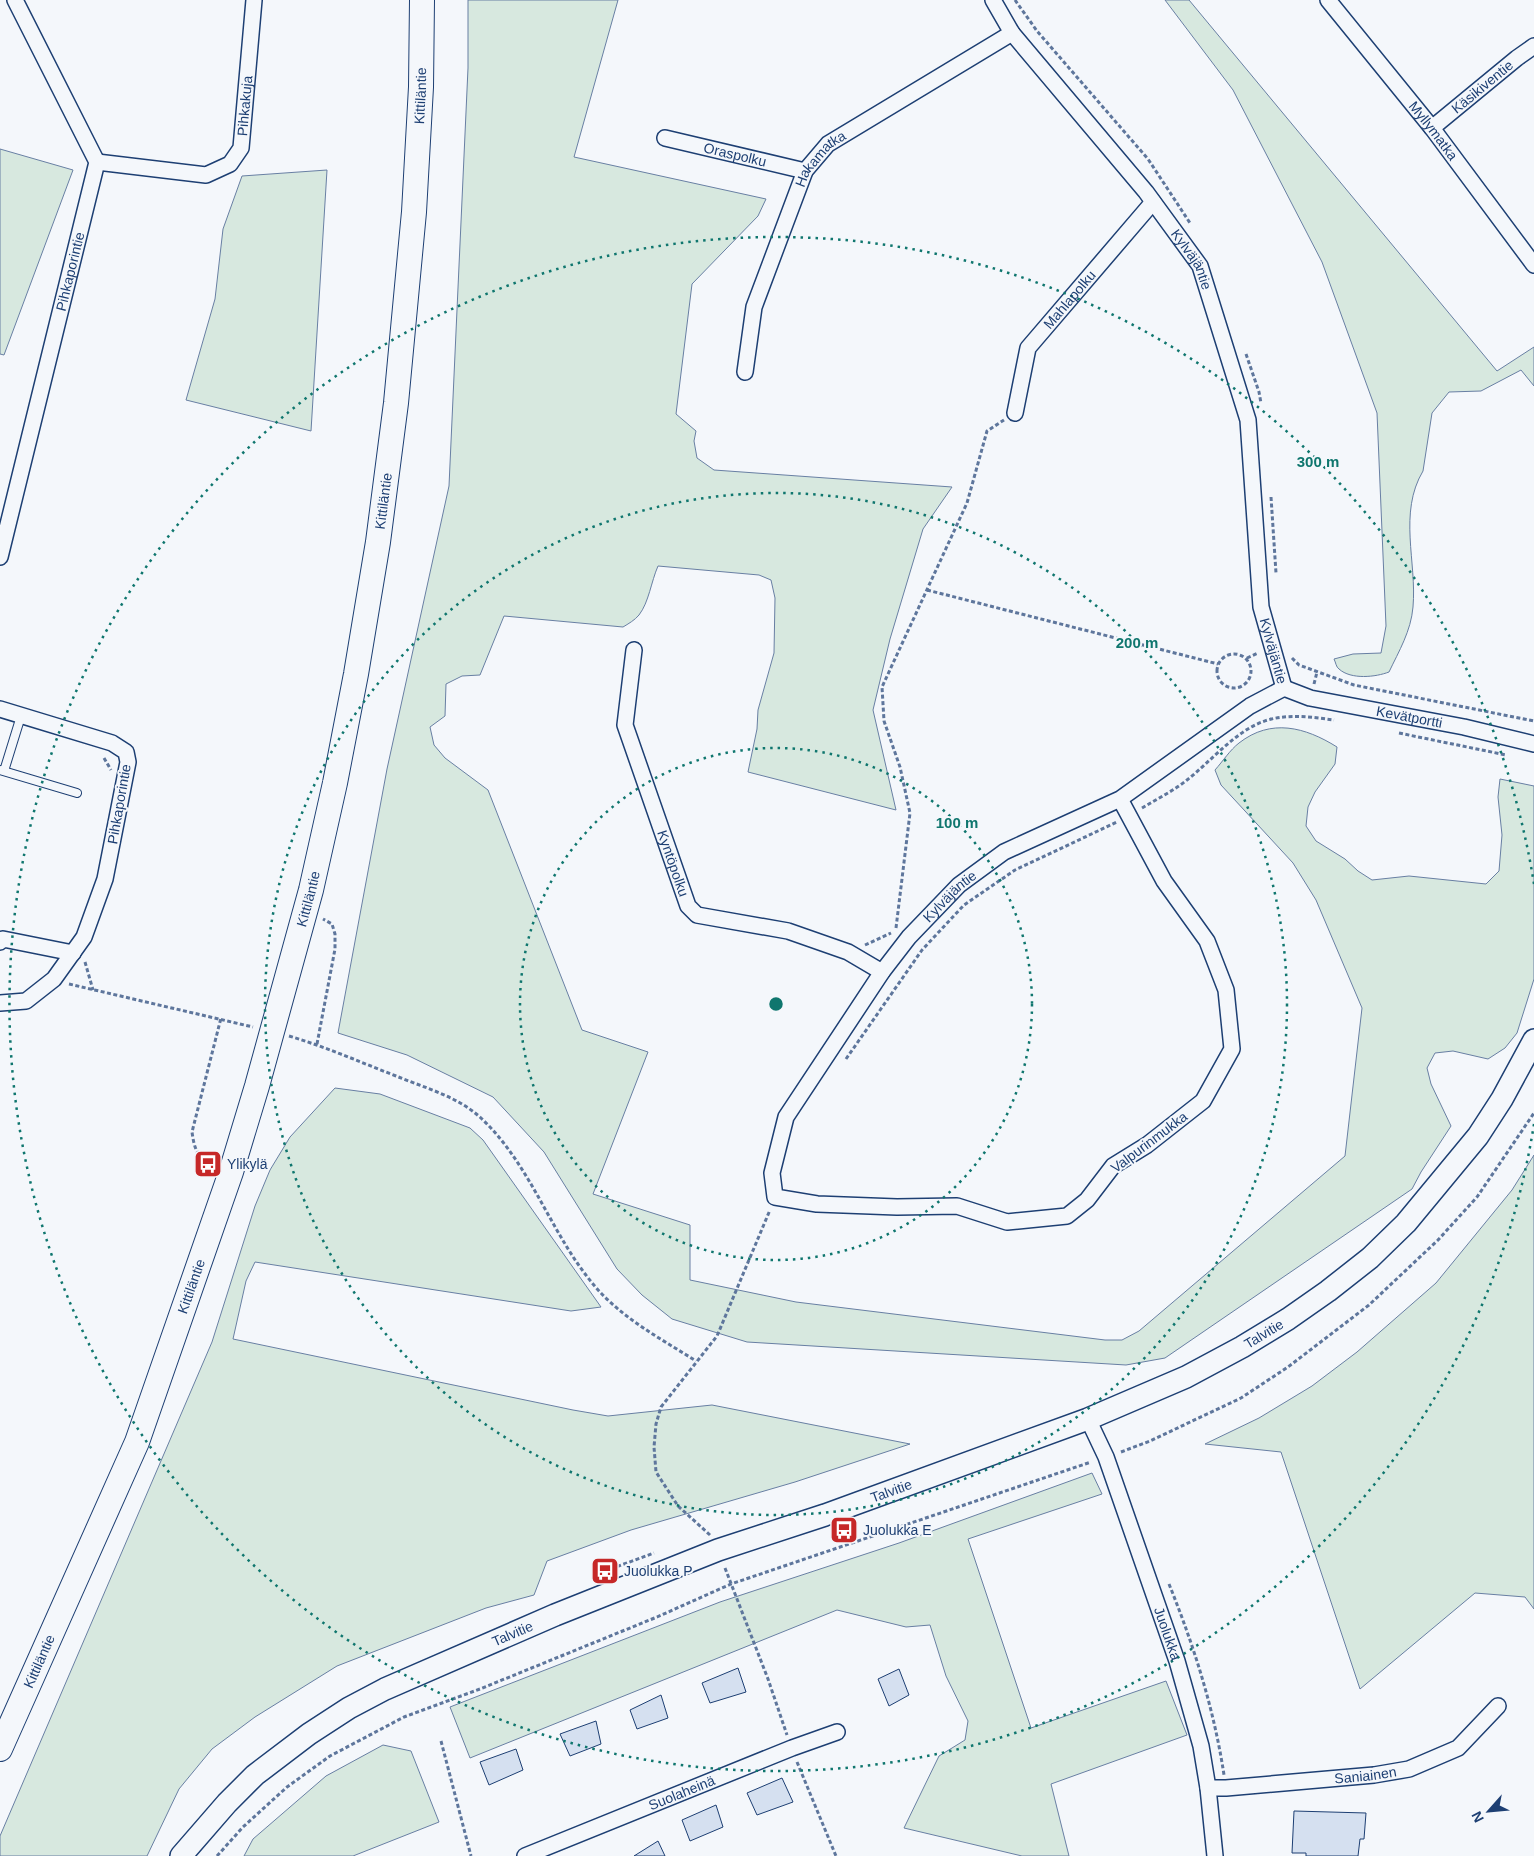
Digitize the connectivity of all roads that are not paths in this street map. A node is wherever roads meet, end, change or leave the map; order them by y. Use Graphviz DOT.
graph roads {
  1 [pos="14,0"];
  2 [pos="254,0"];
  3 [pos="422,0"];
  4 [pos="993,0"];
  5 [pos="1328,0"];
  6 [pos="1012,33"];
  7 [pos="1534,46"];
  8 [pos="1432,128"];
  9 [pos="665,138"];
  10 [pos="97,162"];
  11 [pos="805,172"];
  12 [pos="1153,202"];
  13 [pos="1534,265"];
  14 [pos="745,372"];
  15 [pos="1015,412"];
  16 [pos="0,557"];
  17 [pos="634,650"];
  18 [pos="1284,688"];
  19 [pos="0,709"];
  20 [pos="21,716"];
  21 [pos="1534,744"];
  22 [pos="2,770"];
  23 [pos="77,793"];
  24 [pos="1120,799"];
  25 [pos="0,942"];
  26 [pos="75,951"];
  27 [pos="882,972"];
  28 [pos="0,1003"];
  29 [pos="1534,1040"];
  30 [pos="775,1197"];
  31 [pos="1088,1419"];
  32 [pos="1498,1706"];
  33 [pos="837,1732"];
  34 [pos="0,1749"];
  35 [pos="1208,1788"];
  36 [pos="181,1856"];
  37 [pos="527,1856"];
  38 [pos="1215,1856"];
  1 -- 10 [label="street"];
  2 -- 10 [label="street, Pihkakuja"];
  3 -- 34 [label="main road, Kittiläntie"];
  4 -- 6 [label="street, Kylväjäntie"];
  5 -- 8 [label="street, Myllymatka"];
  6 -- 11 [label="street, Hakamatka"];
  6 -- 12 [label="street, Kylväjäntie"];
  7 -- 8 [label="street, Käsikiventie"];
  8 -- 13 [label="street, Myllymatka"];
  9 -- 11 [label="street, Oraspolku"];
  10 -- 16 [label="street, Pihkaporintie"];
  11 -- 14 [label="street, Hakamatka"];
  12 -- 15 [label="street, Mahlapolku"];
  12 -- 18 [label="street, Kylväjäntie"];
  17 -- 27 [label="street, Kyntöpolku"];
  18 -- 21 [label="street, Kevätportti"];
  18 -- 24 [label="street, Kylväjäntie"];
  19 -- 20 [label="street, Pihkaporintie"];
  20 -- 22 [label="lane"];
  20 -- 26 [label="street, Pihkaporintie"];
  22 -- 23 [label="lane"];
  24 -- 27 [label="street, Kylväjäntie"];
  24 -- 30 [label="street, Valpurinmukka"];
  25 -- 26 [label="street"];
  26 -- 28 [label="street, Pihkaporintie"];
  27 -- 30 [label="street, Kylväjäntie"];
  29 -- 31 [label="street, Talvitie"];
  31 -- 35 [label="street, Juolukka"];
  31 -- 36 [label="street, Talvitie"];
  32 -- 35 [label="street, Saniainen"];
  33 -- 37 [label="street, Suolaheinä"];
  35 -- 38 [label="street, Juolukka"];
}
